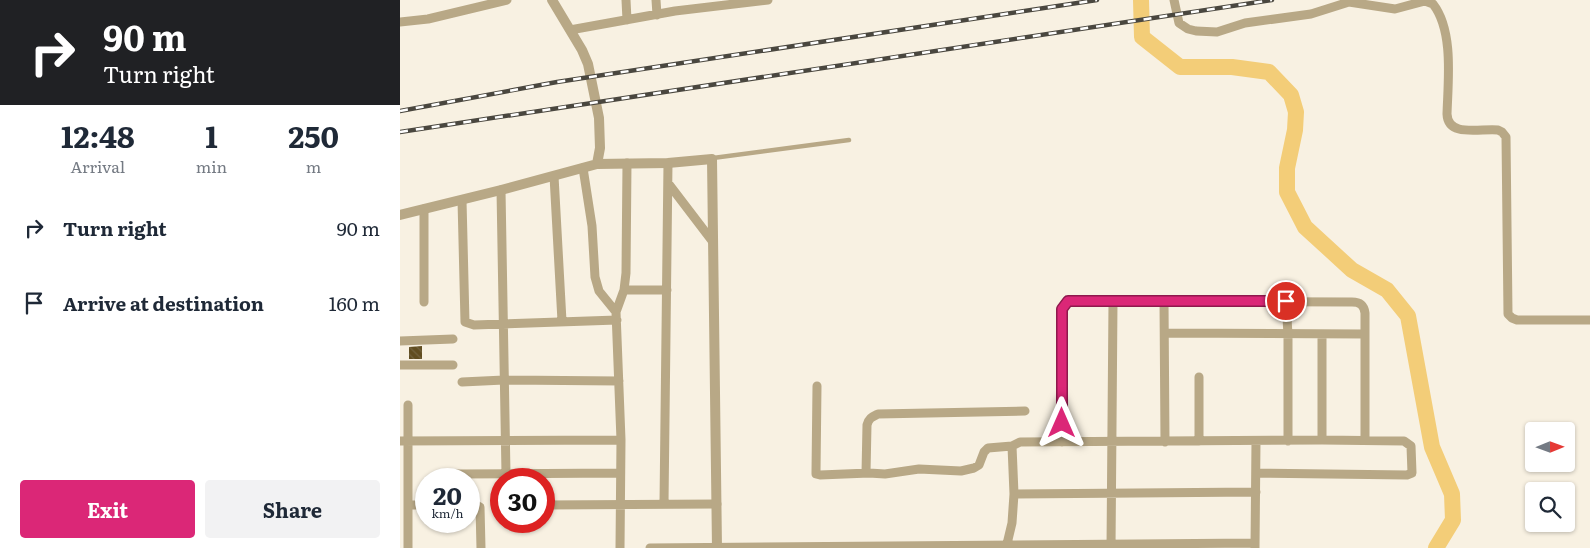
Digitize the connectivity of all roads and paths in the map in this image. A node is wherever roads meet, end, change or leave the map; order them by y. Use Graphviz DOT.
graph roads {
  1 [pos="507,0"];
  2 [pos="552,0"];
  3 [pos="626,0"];
  4 [pos="656,0"];
  5 [pos="768,0"];
  6 [pos="1174,0"];
  7 [pos="726,3"];
  8 [pos="657,15"];
  9 [pos="627,20"];
  10 [pos="400,22"];
  11 [pos="570,30"];
  12 [pos="849,140"];
  13 [pos="712,159"];
  14 [pos="627,163"];
  15 [pos="668,163"];
  16 [pos="597,164"];
  17 [pos="583,168"];
  18 [pos="554,176"];
  19 [pos="668,183"];
  20 [pos="502,190"];
  21 [pos="462,200"];
  22 [pos="424,209"];
  23 [pos="400,215"];
  24 [pos="713,242"];
  25 [pos="624,290"];
  26 [pos="667,290"];
  27 [pos="1164,301"];
  28 [pos="1286,301"];
  29 [pos="424,302"];
  30 [pos="1113,302"];
  31 [pos="616,316"];
  32 [pos="1590,320"];
  33 [pos="562,321"];
  34 [pos="504,323"];
  35 [pos="1164,333"];
  36 [pos="1288,334"];
  37 [pos="1322,334"];
  38 [pos="1364,334"];
  39 [pos="453,339"];
  40 [pos="400,341"];
  41 [pos="400,365"];
  42 [pos="453,365"];
  43 [pos="1199,377"];
  44 [pos="504,380"];
  45 [pos="619,381"];
  46 [pos="462,382"];
  47 [pos="817,386"];
  48 [pos="408,405"];
  49 [pos="1025,411"];
  50 [pos="505,440"];
  51 [pos="621,440"];
  52 [pos="1256,440"];
  53 [pos="1288,440"];
  54 [pos="1322,440"];
  55 [pos="1365,440"];
  56 [pos="404,441"];
  57 [pos="1199,441"];
  58 [pos="1062,442"];
  59 [pos="1111,442"];
  60 [pos="1165,442"];
  61 [pos="1012,446"];
  62 [pos="506,468"];
  63 [pos="866,473"];
  64 [pos="1256,473"];
  65 [pos="555,474"];
  66 [pos="620,474"];
  67 [pos="1256,492"];
  68 [pos="1111,493"];
  69 [pos="1014,494"];
  70 [pos="664,504"];
  71 [pos="717,504"];
  72 [pos="409,505"];
  73 [pos="415,505"];
  74 [pos="555,505"];
  75 [pos="620,505"];
  76 [pos="480,508"];
  77 [pos="1255,545"];
  78 [pos="1111,546"];
  79 [pos="717,547"];
  80 [pos="1006,547"];
  81 [pos="408,548"];
  82 [pos="481,548"];
  83 [pos="620,548"];
  84 [pos="650,548"];
  1 -- 10 [label="street"];
  2 -- 11 [label="street"];
  3 -- 9 [label="street"];
  4 -- 8 [label="street"];
  5 -- 7 [label="street"];
  6 -- 32 [label="street"];
  7 -- 8 [label="street"];
  8 -- 9 [label="street"];
  9 -- 11 [label="street"];
  11 -- 16 [label="street"];
  12 -- 13 [label="lane"];
  13 -- 15 [label="street"];
  13 -- 24 [label="street"];
  14 -- 15 [label="street"];
  14 -- 16 [label="street"];
  14 -- 25 [label="street"];
  15 -- 19 [label="street"];
  16 -- 17 [label="street"];
  17 -- 18 [label="street"];
  17 -- 31 [label="street"];
  18 -- 20 [label="street"];
  18 -- 33 [label="street"];
  19 -- 24 [label="street"];
  19 -- 26 [label="street"];
  20 -- 21 [label="street"];
  20 -- 34 [label="street"];
  21 -- 22 [label="street"];
  21 -- 34 [label="street"];
  22 -- 23 [label="street"];
  22 -- 29 [label="street"];
  24 -- 71 [label="street"];
  25 -- 26 [label="street"];
  25 -- 31 [label="street"];
  26 -- 70 [label="street"];
  27 -- 28 [label="street"];
  27 -- 30 [label="street"];
  27 -- 35 [label="street"];
  28 -- 36 [label="street"];
  28 -- 38 [label="street"];
  30 -- 58 [label="street"];
  30 -- 59 [label="street"];
  31 -- 33 [label="street"];
  31 -- 45 [label="street"];
  33 -- 34 [label="street"];
  34 -- 44 [label="street"];
  35 -- 36 [label="street"];
  35 -- 60 [label="street"];
  36 -- 37 [label="street"];
  36 -- 53 [label="street"];
  37 -- 38 [label="street"];
  37 -- 54 [label="street"];
  38 -- 55 [label="street"];
  39 -- 40 [label="street"];
  41 -- 42 [label="street"];
  43 -- 57 [label="street"];
  44 -- 45 [label="street"];
  44 -- 46 [label="street"];
  44 -- 50 [label="street"];
  45 -- 51 [label="street"];
  47 -- 63 [label="street"];
  48 -- 56 [label="street"];
  49 -- 63 [label="street"];
  50 -- 51 [label="street"];
  50 -- 56 [label="street"];
  50 -- 62 [label="street"];
  51 -- 66 [label="street"];
  52 -- 53 [label="street"];
  52 -- 57 [label="street"];
  52 -- 64 [label="street"];
  53 -- 54 [label="street"];
  54 -- 55 [label="street"];
  55 -- 64 [label="street"];
  56 -- 72 [label="street"];
  57 -- 60 [label="street"];
  58 -- 59 [label="street"];
  58 -- 61 [label="street"];
  59 -- 60 [label="street"];
  59 -- 68 [label="street"];
  61 -- 63 [label="street"];
  61 -- 69 [label="street"];
  64 -- 67 [label="street"];
  65 -- 66 [label="street"];
  66 -- 75 [label="street"];
  67 -- 68 [label="street"];
  67 -- 77 [label="street"];
  68 -- 69 [label="street"];
  68 -- 78 [label="street"];
  69 -- 80 [label="street"];
  70 -- 71 [label="street"];
  70 -- 75 [label="street"];
  71 -- 79 [label="street"];
  72 -- 73 [label="street"];
  72 -- 81 [label="street"];
  74 -- 75 [label="street"];
  75 -- 83 [label="street"];
  76 -- 82 [label="street"];
  77 -- 78 [label="street"];
  78 -- 80 [label="street"];
  79 -- 80 [label="street"];
  79 -- 84 [label="street"];
}
